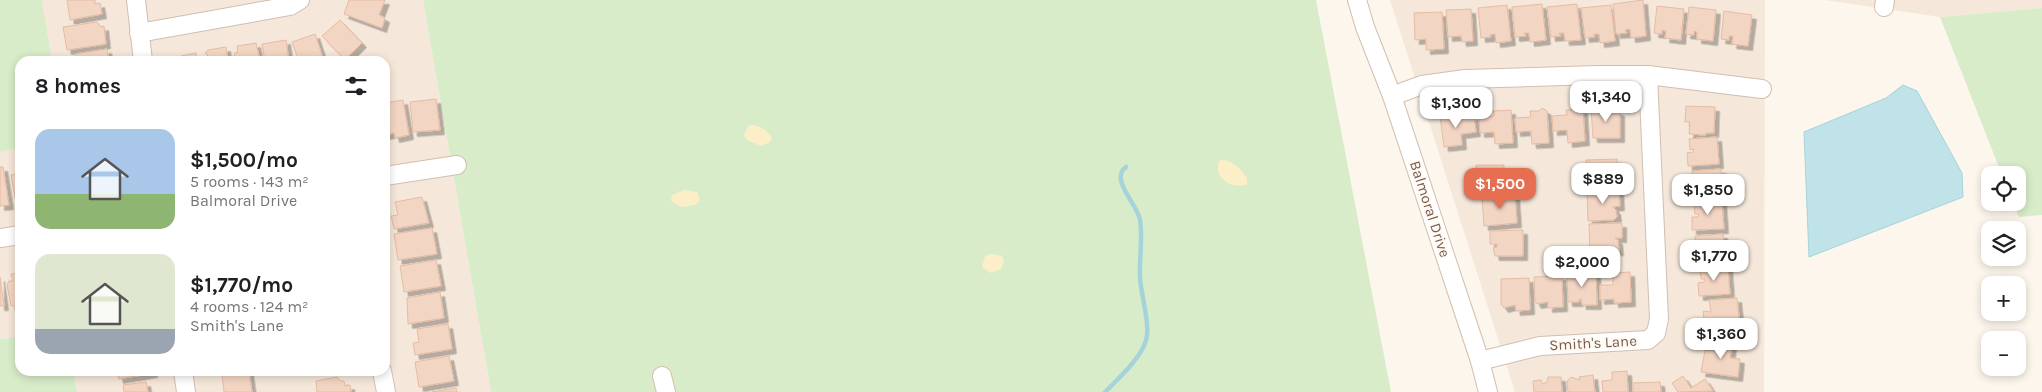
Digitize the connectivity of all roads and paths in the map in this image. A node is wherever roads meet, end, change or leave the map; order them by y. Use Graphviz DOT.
graph roads {
  1 [pos="136,0"];
  2 [pos="300,0"];
  3 [pos="1357,0"];
  4 [pos="139,33"];
  5 [pos="143,56"];
  6 [pos="1648,75"];
  7 [pos="1762,89"];
  8 [pos="1392,96"];
  9 [pos="457,165"];
  10 [pos="390,175"];
  11 [pos="15,236"];
  12 [pos="0,238"];
  13 [pos="1480,361"];
  14 [pos="184,376"];
  15 [pos="383,376"];
  16 [pos="186,392"];
  17 [pos="386,392"];
  18 [pos="1488,392"];
  1 -- 4 [label="street"];
  2 -- 4 [label="street"];
  3 -- 8 [label="street, Balmoral Drive"];
  4 -- 5 [label="street"];
  6 -- 7 [label="street"];
  6 -- 8 [label="street"];
  6 -- 13 [label="street, Smith's Lane"];
  8 -- 13 [label="street, Balmoral Drive"];
  9 -- 10 [label="street"];
  11 -- 12 [label="street"];
  13 -- 18 [label="street, Balmoral Drive"];
  14 -- 16 [label="street"];
  15 -- 17 [label="street"];
}
